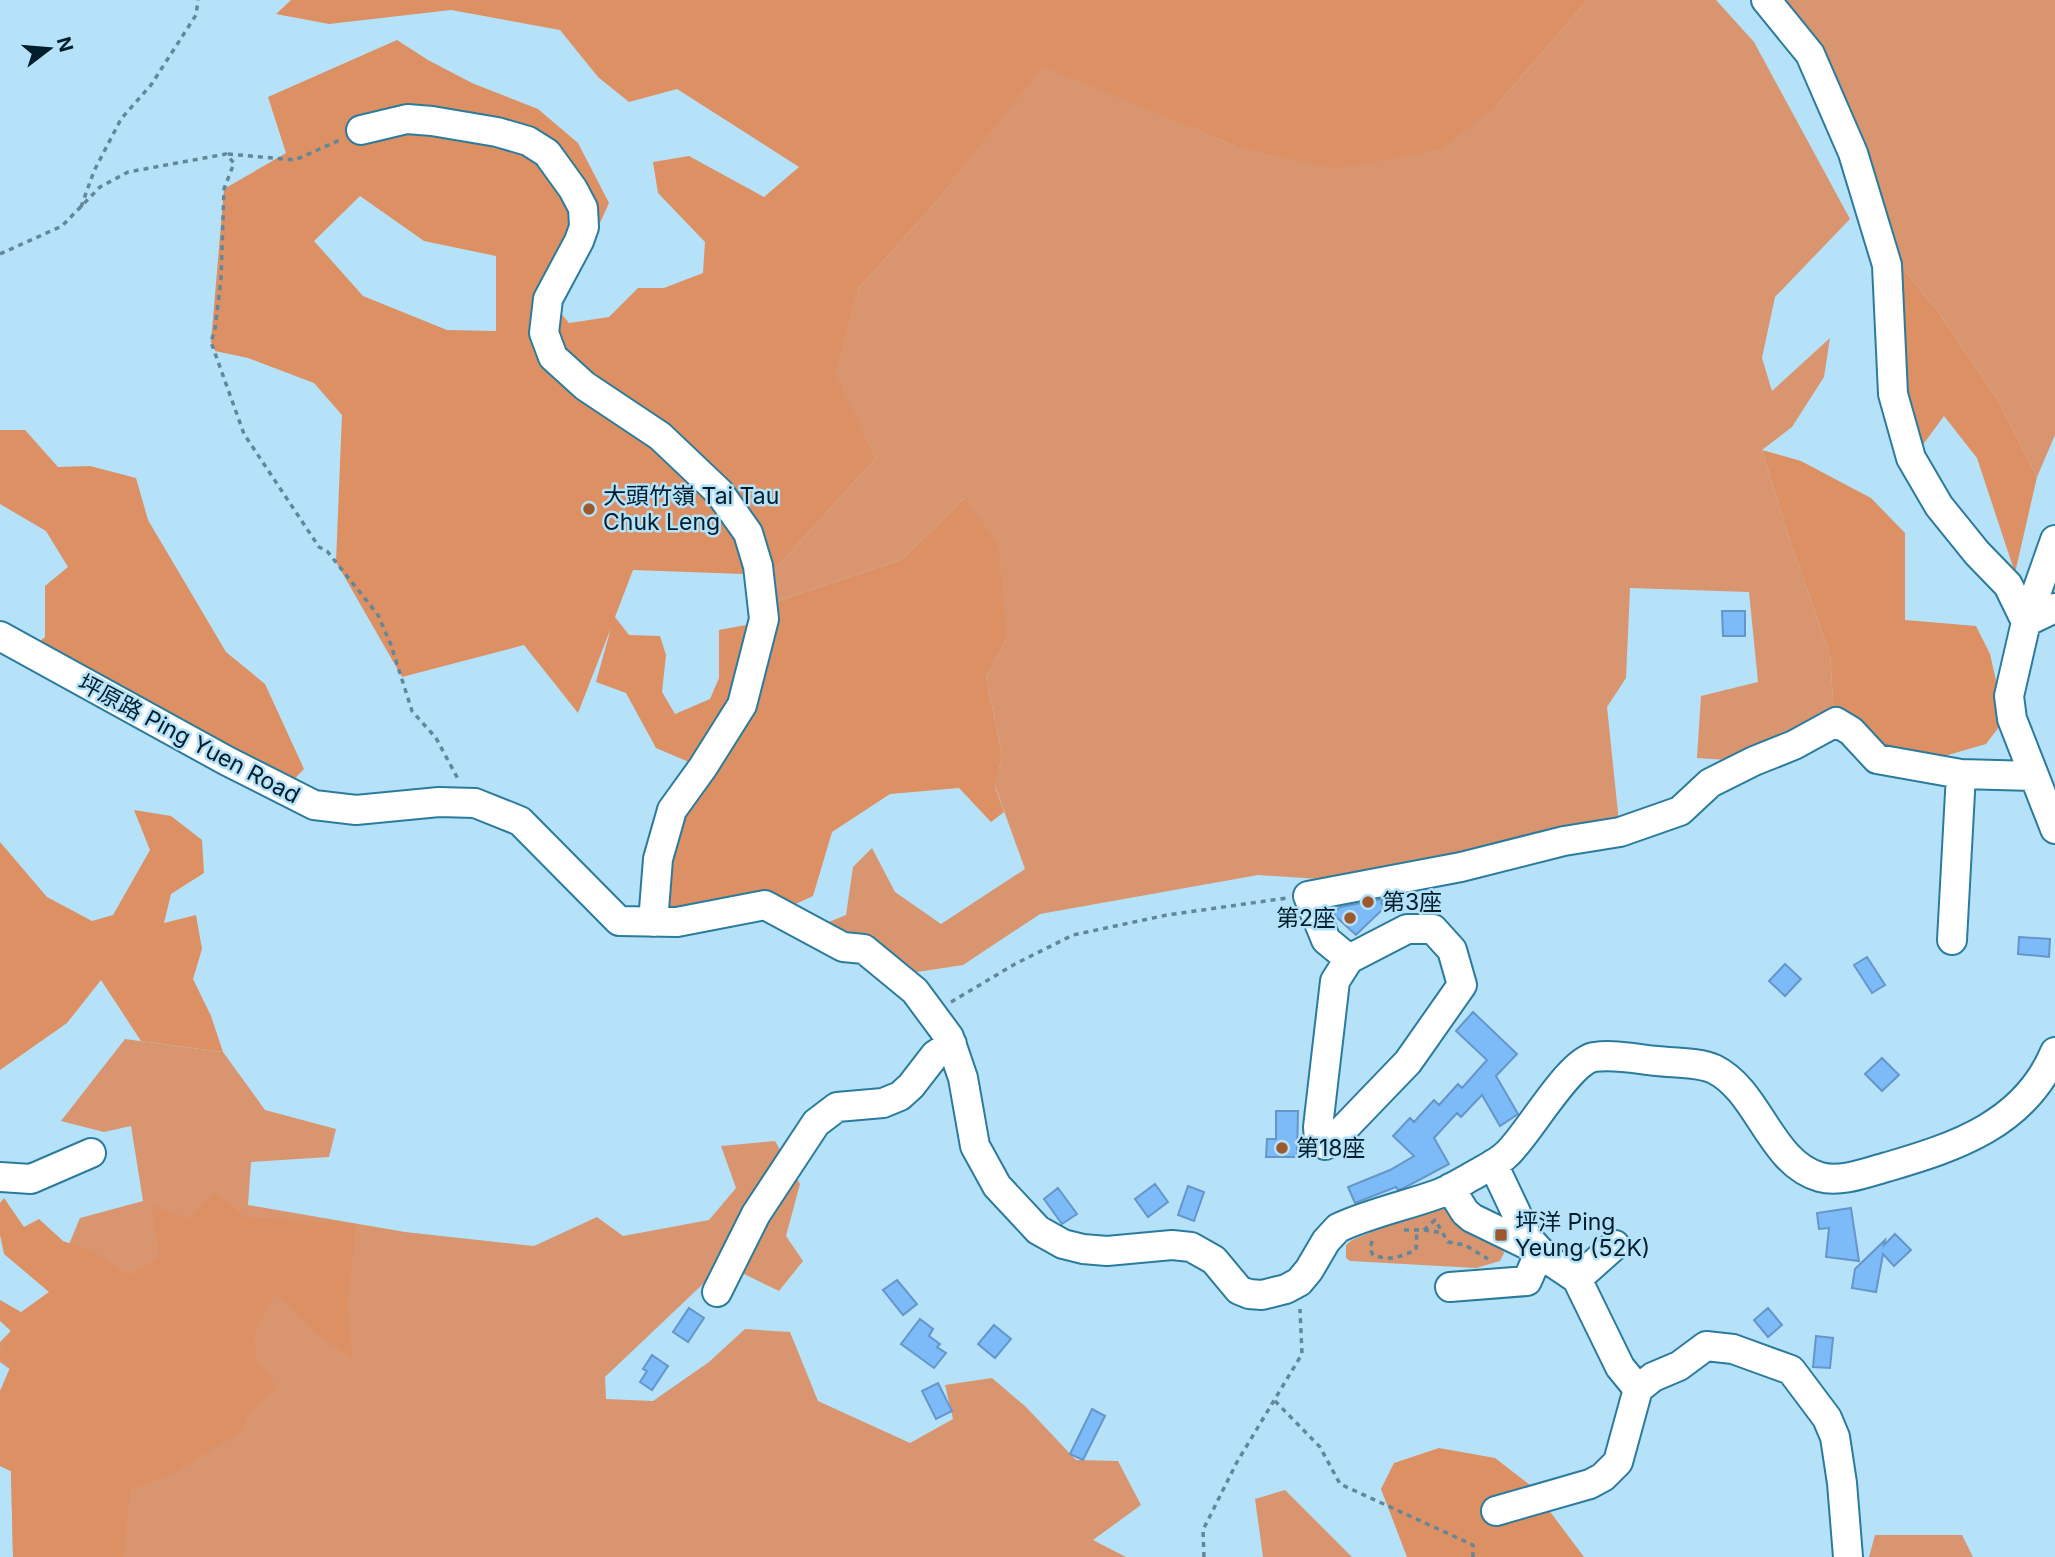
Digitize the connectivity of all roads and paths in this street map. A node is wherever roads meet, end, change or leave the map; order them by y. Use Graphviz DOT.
graph roads {
  1 [pos="198,0"];
  2 [pos="1766,0"];
  3 [pos="361,130"];
  4 [pos="226,154"];
  5 [pos="81,209"];
  6 [pos="0,254"];
  7 [pos="2055,540"];
  8 [pos="2055,608"];
  9 [pos="2026,622"];
  10 [pos="0,636"];
  11 [pos="1961,774"];
  12 [pos="2033,776"];
  13 [pos="471,803"];
  14 [pos="2055,829"];
  15 [pos="1308,896"];
  16 [pos="653,922"];
  17 [pos="1952,940"];
  18 [pos="1349,959"];
  19 [pos="933,1015"];
  20 [pos="952,1044"];
  21 [pos="2055,1052"];
  22 [pos="92,1153"];
  23 [pos="1493,1164"];
  24 [pos="0,1177"];
  25 [pos="1450,1188"];
  26 [pos="1393,1229"];
  27 [pos="1424,1230"];
  28 [pos="1417,1231"];
  29 [pos="1443,1233"];
  30 [pos="1375,1237"];
  31 [pos="1615,1245"];
  32 [pos="1540,1251"];
  33 [pos="1577,1279"];
  34 [pos="1298,1282"];
  35 [pos="1505,1283"];
  36 [pos="1450,1287"];
  37 [pos="717,1292"];
  38 [pos="1638,1389"];
  39 [pos="1275,1401"];
  40 [pos="1496,1511"];
  41 [pos="1204,1557"];
  42 [pos="1473,1557"];
  43 [pos="1848,1557"];
  1 -- 5 [label="path"];
  2 -- 9 [label="street"];
  3 -- 4 [label="path"];
  3 -- 16 [label="street"];
  4 -- 5 [label="path"];
  4 -- 13 [label="path"];
  5 -- 6 [label="path"];
  7 -- 9 [label="street"];
  8 -- 9 [label="street"];
  9 -- 12 [label="street"];
  10 -- 13 [label="street, 坪原路 Ping Yuen Road"];
  11 -- 12 [label="street"];
  11 -- 15 [label="street"];
  11 -- 17 [label="street"];
  12 -- 14 [label="street"];
  13 -- 16 [label="street, 坪原路 Ping Yuen Road"];
  15 -- 18 [label="street"];
  15 -- 19 [label="path"];
  16 -- 19 [label="street, 坪原路 Ping Yuen Road"];
  18 -- 18 [label="street"];
  19 -- 20 [label="street, 坪原路 Ping Yuen Road"];
  20 -- 34 [label="street, 坪原路 Ping Yuen Road"];
  20 -- 37 [label="street"];
  21 -- 23 [label="street"];
  22 -- 24 [label="street"];
  23 -- 25 [label="street"];
  23 -- 32 [label="street"];
  25 -- 32 [label="street"];
  25 -- 34 [label="street"];
  26 -- 28 [label="path"];
  27 -- 28 [label="path"];
  27 -- 29 [label="path"];
  27 -- 29 [label="path"];
  28 -- 30 [label="path"];
  29 -- 35 [label="path"];
  31 -- 33 [label="street"];
  32 -- 33 [label="street"];
  32 -- 35 [label="street"];
  33 -- 38 [label="street"];
  34 -- 39 [label="path"];
  35 -- 36 [label="street"];
  38 -- 40 [label="street"];
  38 -- 43 [label="street"];
  39 -- 41 [label="path"];
  39 -- 42 [label="path"];
}
